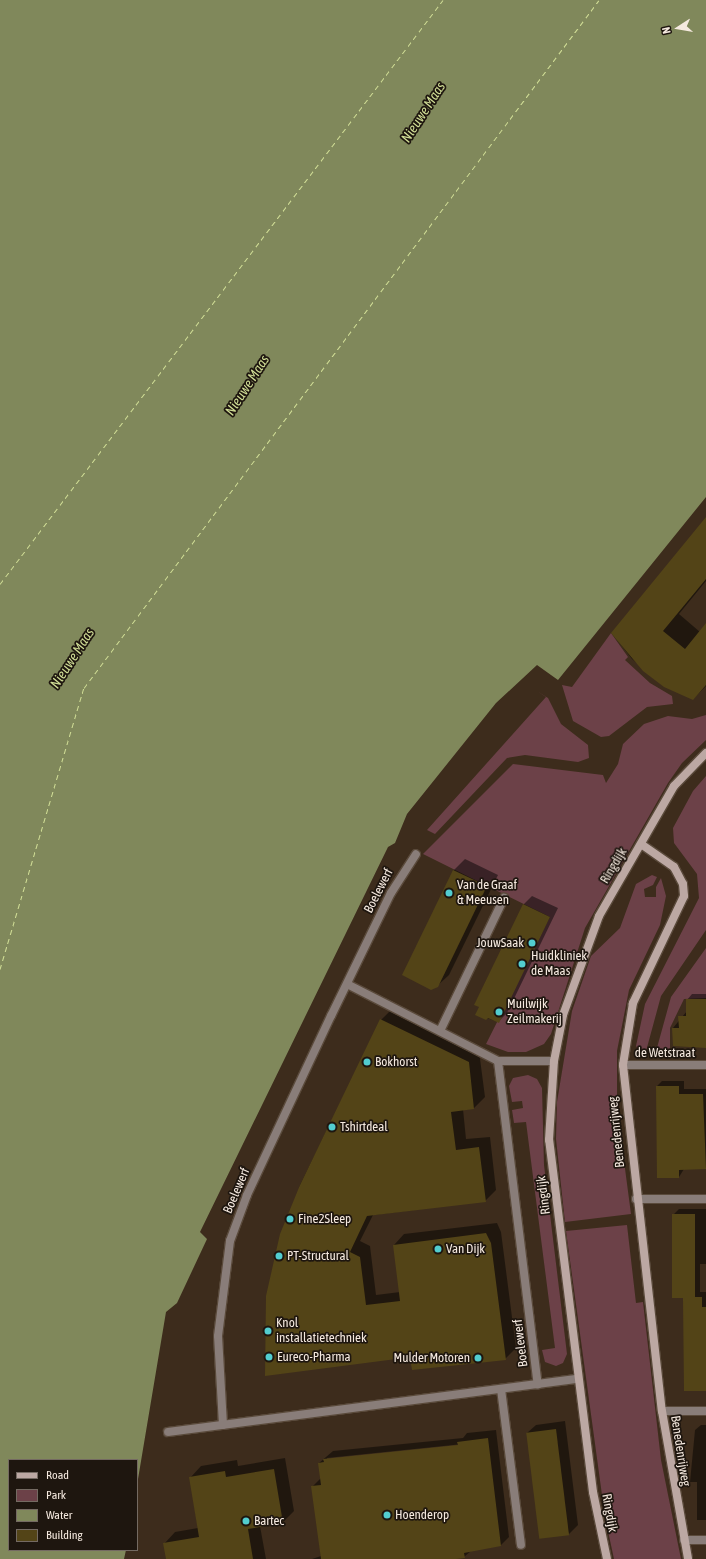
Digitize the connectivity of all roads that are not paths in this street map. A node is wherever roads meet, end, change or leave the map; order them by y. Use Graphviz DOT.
graph roads {
  1 [pos="706,753"];
  2 [pos="641,844"];
  3 [pos="416,854"];
  4 [pos="504,898"];
  5 [pos="347,984"];
  6 [pos="440,1031"];
  7 [pos="498,1061"];
  8 [pos="554,1061"];
  9 [pos="624,1065"];
  10 [pos="706,1065"];
  11 [pos="636,1199"];
  12 [pos="706,1199"];
  13 [pos="578,1379"];
  14 [pos="538,1384"];
  15 [pos="501,1389"];
  16 [pos="662,1411"];
  17 [pos="706,1412"];
  18 [pos="223,1425"];
  19 [pos="168,1432"];
  20 [pos="684,1540"];
  21 [pos="706,1540"];
  22 [pos="520,1545"];
  23 [pos="607,1559"];
  24 [pos="688,1559"];
  1 -- 2 [label="street"];
  2 -- 8 [label="street, Ringdijk"];
  2 -- 9 [label="street, Benedenrijweg"];
  3 -- 5 [label="street, Boelewerf"];
  4 -- 6 [label="street"];
  5 -- 6 [label="street"];
  5 -- 18 [label="street, Boelewerf"];
  6 -- 7 [label="street"];
  7 -- 8 [label="street"];
  7 -- 14 [label="street, Boelewerf"];
  8 -- 13 [label="street, Ringdijk"];
  9 -- 10 [label="street, de Wetstraat"];
  9 -- 11 [label="street, Benedenrijweg"];
  11 -- 12 [label="street"];
  11 -- 16 [label="street, Benedenrijweg"];
  13 -- 14 [label="street, Boelewerf"];
  13 -- 23 [label="street, Ringdijk"];
  14 -- 15 [label="street, Boelewerf"];
  15 -- 18 [label="street, Boelewerf"];
  15 -- 22 [label="street"];
  16 -- 17 [label="street"];
  16 -- 20 [label="street, Benedenrijweg"];
  18 -- 19 [label="street, Boelewerf"];
  20 -- 21 [label="street"];
  20 -- 24 [label="street, Benedenrijweg"];
}
